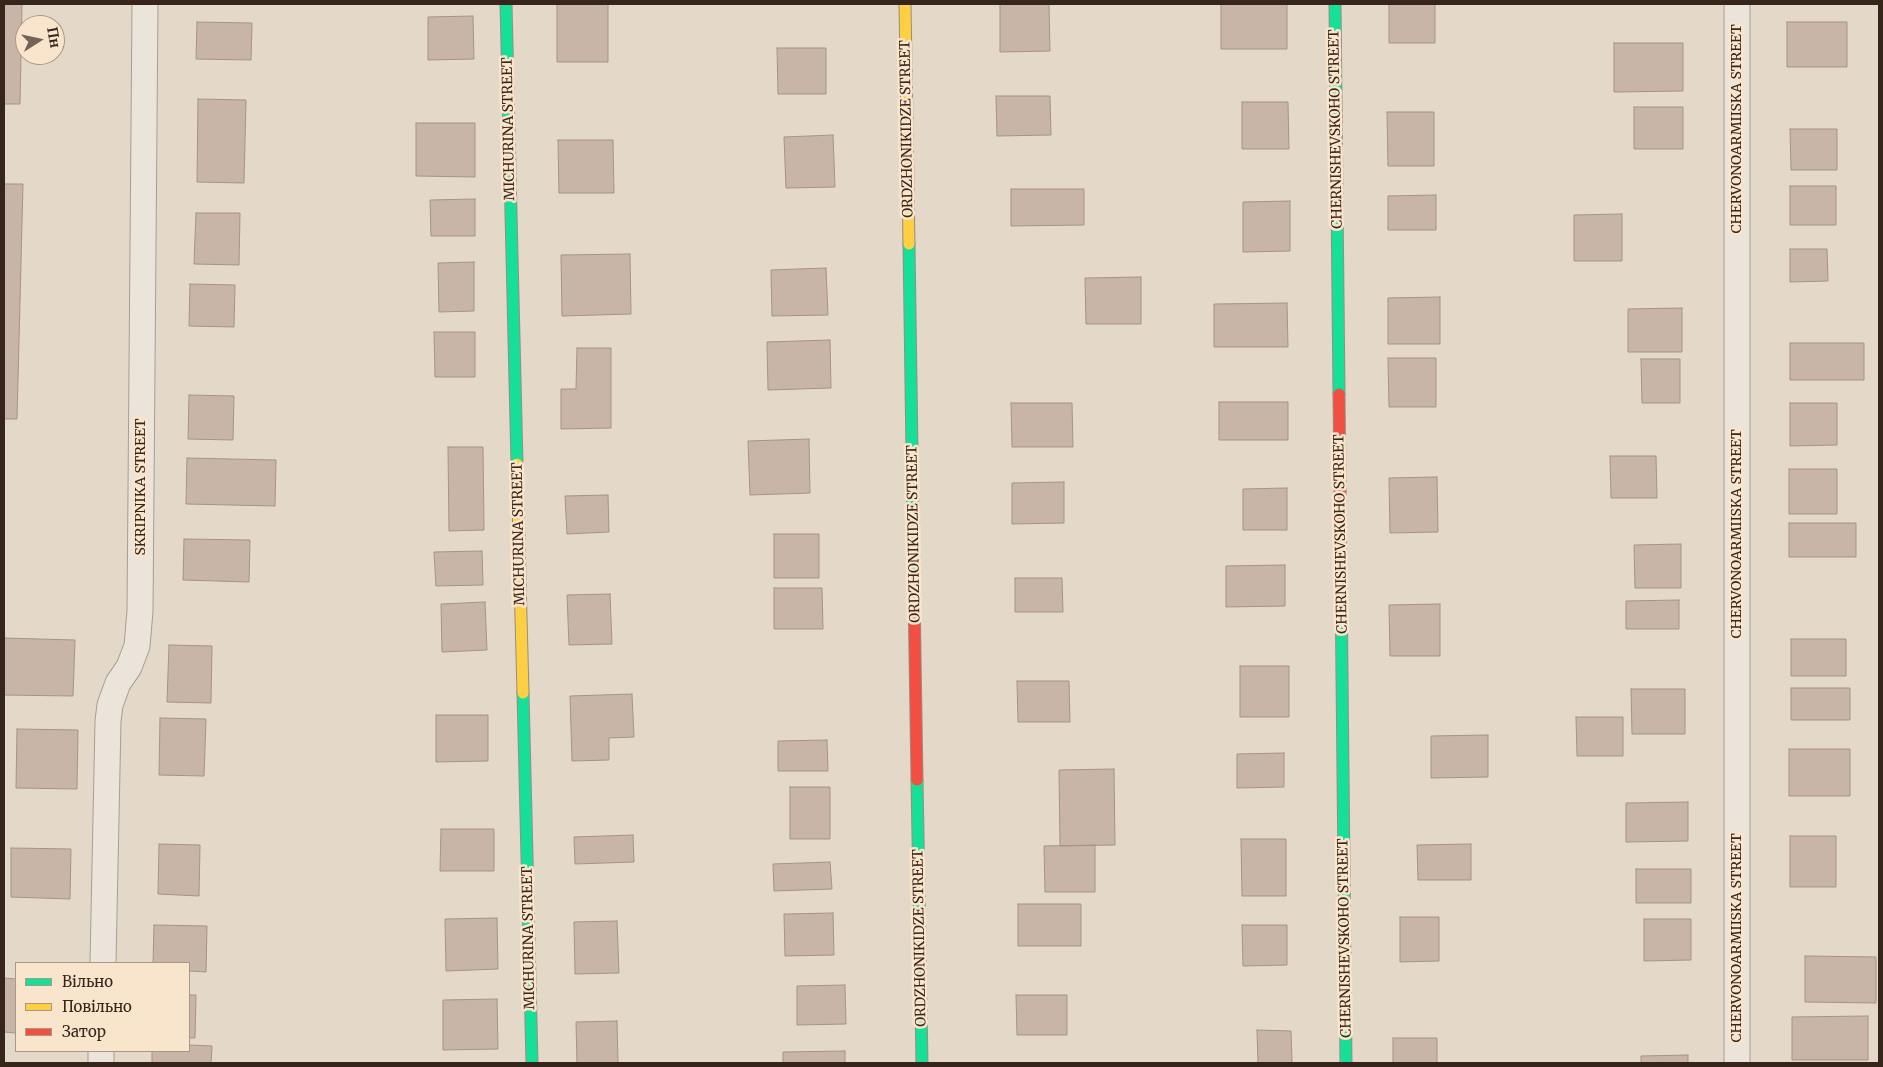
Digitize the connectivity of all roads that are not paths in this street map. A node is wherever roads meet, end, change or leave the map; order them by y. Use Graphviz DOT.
graph roads {
  1 [pos="145,4"];
  2 [pos="506,4"];
  3 [pos="905,4"];
  4 [pos="1335,4"];
  5 [pos="1737,4"];
  6 [pos="103,962"];
  7 [pos="532,1063"];
  8 [pos="922,1063"];
  9 [pos="1346,1063"];
  10 [pos="1737,1063"];
  1 -- 6 [label="street, SKRIPNIKA STREET"];
  2 -- 7 [label="street, MICHURINA STREET"];
  3 -- 8 [label="street, ORDZHONIKIDZE STREET"];
  4 -- 9 [label="street, CHERNISHEVSKOHO STREET"];
  5 -- 10 [label="street, CHERVONOARMIISKA STREET"];
}
